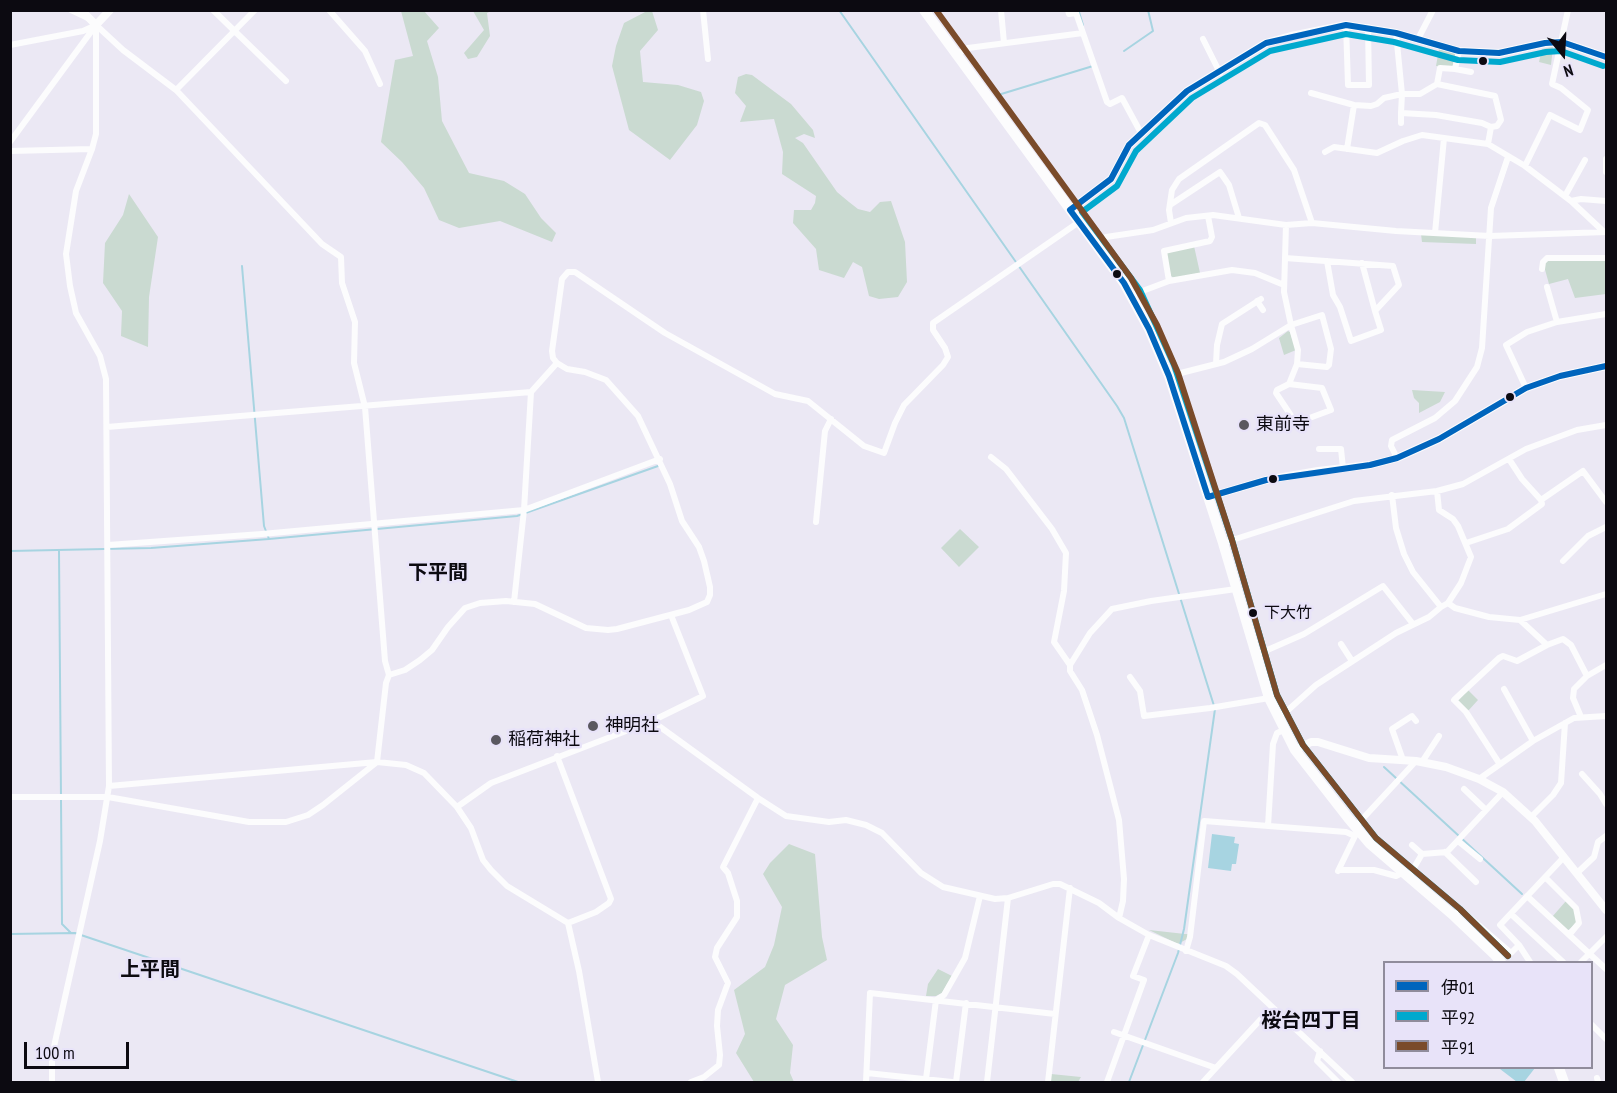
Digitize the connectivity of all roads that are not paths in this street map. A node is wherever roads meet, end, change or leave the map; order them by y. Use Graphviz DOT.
graph roads {
  1 [pos="71,10"];
  2 [pos="83,10"];
  3 [pos="110,10"];
  4 [pos="213,10"];
  5 [pos="255,10"];
  6 [pos="329,10"];
  7 [pos="703,10"];
  8 [pos="924,10"];
  9 [pos="1000,10"];
  10 [pos="1068,10"];
  11 [pos="1433,10"];
  12 [pos="1568,10"];
  13 [pos="93,22"];
  14 [pos="1346,25"];
  15 [pos="1368,27"];
  16 [pos="234,32"];
  17 [pos="1083,33"];
  18 [pos="1396,33"];
  19 [pos="1203,39"];
  20 [pos="1418,39"];
  21 [pos="1562,42"];
  22 [pos="1004,44"];
  23 [pos="10,45"];
  24 [pos="1458,51"];
  25 [pos="957,54"];
  26 [pos="1606,57"];
  27 [pos="708,59"];
  28 [pos="1455,69"];
  29 [pos="1471,72"];
  30 [pos="1220,73"];
  31 [pos="286,81"];
  32 [pos="380,84"];
  33 [pos="1437,84"];
  34 [pos="176,90"];
  35 [pos="1311,93"];
  36 [pos="1402,94"];
  37 [pos="1354,105"];
  38 [pos="1401,113"];
  39 [pos="1401,123"];
  40 [pos="1491,127"];
  41 [pos="1141,132"];
  42 [pos="1444,138"];
  43 [pos="10,142"];
  44 [pos="1488,144"];
  45 [pos="93,149"];
  46 [pos="1347,149"];
  47 [pos="10,151"];
  48 [pos="1325,152"];
  49 [pos="1508,157"];
  50 [pos="1606,159"];
  51 [pos="1585,160"];
  52 [pos="1525,166"];
  53 [pos="1606,172"];
  54 [pos="1565,196"];
  55 [pos="1571,201"];
  56 [pos="1606,201"];
  57 [pos="1170,205"];
  58 [pos="1071,210"];
  59 [pos="1208,216"];
  60 [pos="1239,218"];
  61 [pos="1079,222"];
  62 [pos="1171,223"];
  63 [pos="1312,223"];
  64 [pos="1286,225"];
  65 [pos="1435,232"];
  66 [pos="1605,232"];
  67 [pos="1490,236"];
  68 [pos="1094,241"];
  69 [pos="1285,258"];
  70 [pos="1606,258"];
  71 [pos="1327,261"];
  72 [pos="1362,263"];
  73 [pos="1542,269"];
  74 [pos="1169,281"];
  75 [pos="1284,285"];
  76 [pos="1547,287"];
  77 [pos="1132,294"];
  78 [pos="1263,310"];
  79 [pos="1375,311"];
  80 [pos="1606,314"];
  81 [pos="1557,322"];
  82 [pos="1291,325"];
  83 [pos="557,363"];
  84 [pos="1216,364"];
  85 [pos="1297,364"];
  86 [pos="1606,366"];
  87 [pos="1169,376"];
  88 [pos="1289,384"];
  89 [pos="1526,388"];
  90 [pos="531,392"];
  91 [pos="365,407"];
  92 [pos="831,419"];
  93 [pos="1606,425"];
  94 [pos="106,428"];
  95 [pos="1319,449"];
  96 [pos="991,457"];
  97 [pos="1397,458"];
  98 [pos="660,459"];
  99 [pos="1509,459"];
  100 [pos="1343,468"];
  101 [pos="1606,486"];
  102 [pos="1597,489"];
  103 [pos="1437,491"];
  104 [pos="1392,495"];
  105 [pos="1208,496"];
  106 [pos="1541,500"];
  107 [pos="1606,502"];
  108 [pos="524,510"];
  109 [pos="816,522"];
  110 [pos="375,524"];
  111 [pos="1606,527"];
  112 [pos="1223,543"];
  113 [pos="1466,543"];
  114 [pos="108,545"];
  115 [pos="1563,561"];
  116 [pos="1236,589"];
  117 [pos="1606,594"];
  118 [pos="514,602"];
  119 [pos="1448,603"];
  120 [pos="1441,607"];
  121 [pos="671,615"];
  122 [pos="1520,620"];
  123 [pos="1413,624"];
  124 [pos="1341,644"];
  125 [pos="1547,645"];
  126 [pos="1256,655"];
  127 [pos="1352,661"];
  128 [pos="1070,665"];
  129 [pos="1606,665"];
  130 [pos="389,675"];
  131 [pos="1587,676"];
  132 [pos="1130,677"];
  133 [pos="1504,689"];
  134 [pos="1269,698"];
  135 [pos="1606,716"];
  136 [pos="1277,717"];
  137 [pos="1413,717"];
  138 [pos="1581,717"];
  139 [pos="652,721"];
  140 [pos="1565,723"];
  141 [pos="1284,730"];
  142 [pos="1439,736"];
  143 [pos="1533,741"];
  144 [pos="1295,750"];
  145 [pos="557,756"];
  146 [pos="1403,760"];
  147 [pos="1419,761"];
  148 [pos="376,762"];
  149 [pos="1499,763"];
  150 [pos="1582,774"];
  151 [pos="1479,778"];
  152 [pos="109,786"];
  153 [pos="1464,789"];
  154 [pos="1503,792"];
  155 [pos="10,797"];
  156 [pos="108,797"];
  157 [pos="758,798"];
  158 [pos="1606,804"];
  159 [pos="457,807"];
  160 [pos="1486,810"];
  161 [pos="1531,817"];
  162 [pos="1268,826"];
  163 [pos="1356,832"];
  164 [pos="1606,836"];
  165 [pos="1458,841"];
  166 [pos="1412,845"];
  167 [pos="1445,852"];
  168 [pos="1422,854"];
  169 [pos="1564,857"];
  170 [pos="1480,860"];
  171 [pos="1577,873"];
  172 [pos="1405,875"];
  173 [pos="1545,877"];
  174 [pos="1476,882"];
  175 [pos="1070,888"];
  176 [pos="980,896"];
  177 [pos="1527,896"];
  178 [pos="1008,898"];
  179 [pos="1606,910"];
  180 [pos="1511,914"];
  181 [pos="1454,916"];
  182 [pos="1119,918"];
  183 [pos="568,923"];
  184 [pos="1149,935"];
  185 [pos="1569,935"];
  186 [pos="1606,937"];
  187 [pos="1519,945"];
  188 [pos="1186,951"];
  189 [pos="1589,954"];
  190 [pos="1499,961"];
  191 [pos="1529,961"];
  192 [pos="1561,961"];
  193 [pos="1583,961"];
  194 [pos="1606,969"];
  195 [pos="936,1000"];
  196 [pos="966,1003"];
  197 [pos="996,1006"];
  198 [pos="1272,1007"];
  199 [pos="1056,1014"];
  200 [pos="1606,1024"];
  201 [pos="1593,1026"];
  202 [pos="1114,1032"];
  203 [pos="1600,1032"];
  204 [pos="1124,1035"];
  205 [pos="1606,1039"];
  206 [pos="1320,1051"];
  207 [pos="1216,1068"];
  208 [pos="867,1073"];
  209 [pos="926,1079"];
  210 [pos="52,1083"];
  211 [pos="598,1083"];
  212 [pos="691,1083"];
  213 [pos="866,1083"];
  214 [pos="954,1083"];
  215 [pos="987,1083"];
  216 [pos="1048,1083"];
  217 [pos="1107,1083"];
  218 [pos="1203,1083"];
  219 [pos="1338,1083"];
  220 [pos="1352,1083"];
  1 -- 13 [label="street"];
  2 -- 13 [label="street"];
  3 -- 13 [label="street"];
  4 -- 16 [label="street"];
  5 -- 16 [label="street"];
  6 -- 32 [label="street"];
  7 -- 27 [label="street"];
  8 -- 25 [label="main road"];
  9 -- 22 [label="street"];
  10 -- 17 [label="street"];
  11 -- 20 [label="street"];
  12 -- 21 [label="street"];
  13 -- 23 [label="street"];
  13 -- 34 [label="street"];
  13 -- 43 [label="street"];
  13 -- 45 [label="street"];
  14 -- 15 [label="street"];
  14 -- 15 [label="street"];
  14 -- 30 [label="street"];
  15 -- 18 [label="street"];
  16 -- 31 [label="street"];
  16 -- 34 [label="street"];
  17 -- 22 [label="street"];
  17 -- 41 [label="street"];
  18 -- 20 [label="street"];
  18 -- 36 [label="street"];
  19 -- 30 [label="street"];
  20 -- 24 [label="street"];
  21 -- 24 [label="street"];
  21 -- 26 [label="street"];
  21 -- 52 [label="street"];
  22 -- 25 [label="street"];
  24 -- 28 [label="street"];
  25 -- 58 [label="main road"];
  28 -- 29 [label="street"];
  28 -- 33 [label="street"];
  30 -- 41 [label="street"];
  33 -- 36 [label="street"];
  33 -- 40 [label="street"];
  34 -- 91 [label="street"];
  35 -- 37 [label="street"];
  36 -- 37 [label="street"];
  36 -- 38 [label="street"];
  37 -- 46 [label="street"];
  38 -- 39 [label="street"];
  38 -- 40 [label="street"];
  40 -- 44 [label="street"];
  41 -- 58 [label="street"];
  42 -- 44 [label="street"];
  42 -- 46 [label="street"];
  42 -- 65 [label="street"];
  44 -- 49 [label="street"];
  45 -- 47 [label="street"];
  45 -- 94 [label="street"];
  46 -- 48 [label="street"];
  49 -- 52 [label="street"];
  49 -- 67 [label="street"];
  50 -- 53 [label="street"];
  51 -- 54 [label="street"];
  52 -- 54 [label="street"];
  54 -- 55 [label="street"];
  55 -- 56 [label="street"];
  55 -- 66 [label="street"];
  57 -- 60 [label="street"];
  57 -- 62 [label="street"];
  57 -- 63 [label="street"];
  58 -- 61 [label="main road"];
  59 -- 60 [label="street"];
  59 -- 62 [label="street"];
  59 -- 74 [label="street"];
  60 -- 64 [label="street"];
  61 -- 68 [label="main road"];
  61 -- 92 [label="street"];
  62 -- 68 [label="street"];
  63 -- 64 [label="street"];
  63 -- 65 [label="street"];
  64 -- 69 [label="street"];
  65 -- 67 [label="street"];
  66 -- 67 [label="street"];
  67 -- 97 [label="street"];
  68 -- 77 [label="main road"];
  69 -- 71 [label="street"];
  69 -- 75 [label="street"];
  70 -- 73 [label="street"];
  71 -- 72 [label="street"];
  71 -- 79 [label="street"];
  72 -- 79 [label="street"];
  72 -- 79 [label="street"];
  74 -- 75 [label="street"];
  74 -- 77 [label="street"];
  75 -- 82 [label="street"];
  76 -- 81 [label="street"];
  77 -- 87 [label="main road"];
  78 -- 84 [label="street"];
  80 -- 81 [label="street"];
  81 -- 89 [label="street"];
  82 -- 84 [label="street"];
  82 -- 85 [label="street"];
  82 -- 85 [label="street"];
  83 -- 90 [label="street"];
  83 -- 92 [label="street"];
  83 -- 98 [label="street"];
  84 -- 87 [label="street"];
  85 -- 88 [label="street"];
  86 -- 89 [label="street"];
  87 -- 105 [label="main road"];
  88 -- 88 [label="street"];
  89 -- 97 [label="street"];
  90 -- 91 [label="street"];
  90 -- 108 [label="street"];
  91 -- 94 [label="street"];
  91 -- 110 [label="street"];
  92 -- 109 [label="street"];
  93 -- 99 [label="street"];
  94 -- 114 [label="street"];
  95 -- 100 [label="street"];
  96 -- 128 [label="street"];
  97 -- 100 [label="street"];
  98 -- 108 [label="street"];
  98 -- 121 [label="street"];
  99 -- 103 [label="street"];
  99 -- 106 [label="street"];
  100 -- 105 [label="street"];
  101 -- 102 [label="street"];
  102 -- 106 [label="street"];
  102 -- 107 [label="street"];
  103 -- 104 [label="street"];
  103 -- 113 [label="street"];
  104 -- 112 [label="street"];
  104 -- 120 [label="street"];
  105 -- 112 [label="main road"];
  106 -- 113 [label="street"];
  108 -- 110 [label="street"];
  108 -- 118 [label="street"];
  110 -- 114 [label="street"];
  110 -- 130 [label="street"];
  111 -- 115 [label="street"];
  112 -- 116 [label="main road"];
  113 -- 119 [label="street"];
  114 -- 152 [label="street"];
  116 -- 126 [label="main road"];
  116 -- 128 [label="street"];
  117 -- 122 [label="street"];
  118 -- 121 [label="street"];
  118 -- 130 [label="street"];
  119 -- 120 [label="street"];
  119 -- 122 [label="street"];
  120 -- 123 [label="street"];
  121 -- 139 [label="street"];
  122 -- 125 [label="street"];
  123 -- 126 [label="street"];
  123 -- 127 [label="street"];
  124 -- 127 [label="street"];
  125 -- 131 [label="street"];
  125 -- 149 [label="street"];
  126 -- 134 [label="main road"];
  127 -- 136 [label="street"];
  128 -- 182 [label="street"];
  129 -- 131 [label="street"];
  130 -- 148 [label="street"];
  131 -- 138 [label="street"];
  132 -- 134 [label="street"];
  133 -- 143 [label="street"];
  134 -- 136 [label="main road"];
  135 -- 138 [label="street"];
  136 -- 141 [label="main road"];
  137 -- 146 [label="street"];
  138 -- 140 [label="street"];
  139 -- 145 [label="street"];
  139 -- 157 [label="street"];
  140 -- 143 [label="street"];
  140 -- 161 [label="street"];
  141 -- 144 [label="main road"];
  141 -- 162 [label="street"];
  142 -- 147 [label="street"];
  143 -- 149 [label="street"];
  144 -- 146 [label="street"];
  144 -- 163 [label="main road"];
  145 -- 159 [label="street"];
  145 -- 183 [label="street"];
  146 -- 147 [label="street"];
  147 -- 151 [label="street"];
  147 -- 163 [label="street"];
  148 -- 152 [label="street"];
  148 -- 156 [label="street"];
  148 -- 159 [label="street"];
  149 -- 151 [label="street"];
  150 -- 158 [label="street"];
  151 -- 154 [label="street"];
  152 -- 156 [label="street"];
  153 -- 160 [label="street"];
  154 -- 160 [label="street"];
  154 -- 161 [label="street"];
  155 -- 156 [label="street"];
  156 -- 210 [label="street"];
  157 -- 176 [label="street"];
  157 -- 212 [label="street"];
  159 -- 183 [label="street"];
  160 -- 165 [label="street"];
  161 -- 169 [label="street"];
  162 -- 163 [label="street"];
  162 -- 188 [label="street"];
  163 -- 172 [label="main road"];
  163 -- 172 [label="street"];
  164 -- 171 [label="street"];
  165 -- 167 [label="street"];
  165 -- 170 [label="street"];
  166 -- 168 [label="street"];
  167 -- 168 [label="street"];
  167 -- 174 [label="street"];
  168 -- 172 [label="street"];
  169 -- 171 [label="street"];
  169 -- 173 [label="street"];
  171 -- 179 [label="street"];
  172 -- 181 [label="main road"];
  173 -- 177 [label="street"];
  173 -- 185 [label="street"];
  175 -- 178 [label="street"];
  175 -- 182 [label="street"];
  175 -- 199 [label="street"];
  176 -- 178 [label="street"];
  176 -- 195 [label="street"];
  177 -- 180 [label="street"];
  177 -- 185 [label="street"];
  178 -- 197 [label="street"];
  180 -- 187 [label="street"];
  180 -- 192 [label="street"];
  181 -- 187 [label="street"];
  181 -- 190 [label="main road"];
  182 -- 184 [label="street"];
  183 -- 211 [label="street"];
  184 -- 188 [label="street"];
  184 -- 204 [label="street"];
  185 -- 189 [label="street"];
  186 -- 189 [label="street"];
  187 -- 191 [label="street"];
  188 -- 198 [label="street"];
  189 -- 193 [label="street"];
  189 -- 194 [label="street"];
  195 -- 196 [label="street"];
  195 -- 208 [label="street"];
  195 -- 209 [label="street"];
  196 -- 197 [label="street"];
  196 -- 214 [label="street"];
  197 -- 199 [label="street"];
  197 -- 215 [label="street"];
  198 -- 206 [label="street"];
  198 -- 207 [label="street"];
  199 -- 216 [label="street"];
  200 -- 203 [label="street"];
  201 -- 203 [label="street"];
  202 -- 204 [label="street"];
  203 -- 205 [label="street"];
  204 -- 207 [label="street"];
  204 -- 217 [label="street"];
  206 -- 219 [label="street"];
  206 -- 220 [label="street"];
  207 -- 218 [label="street"];
  208 -- 209 [label="street"];
  208 -- 213 [label="street"];
  209 -- 214 [label="street"];
}
